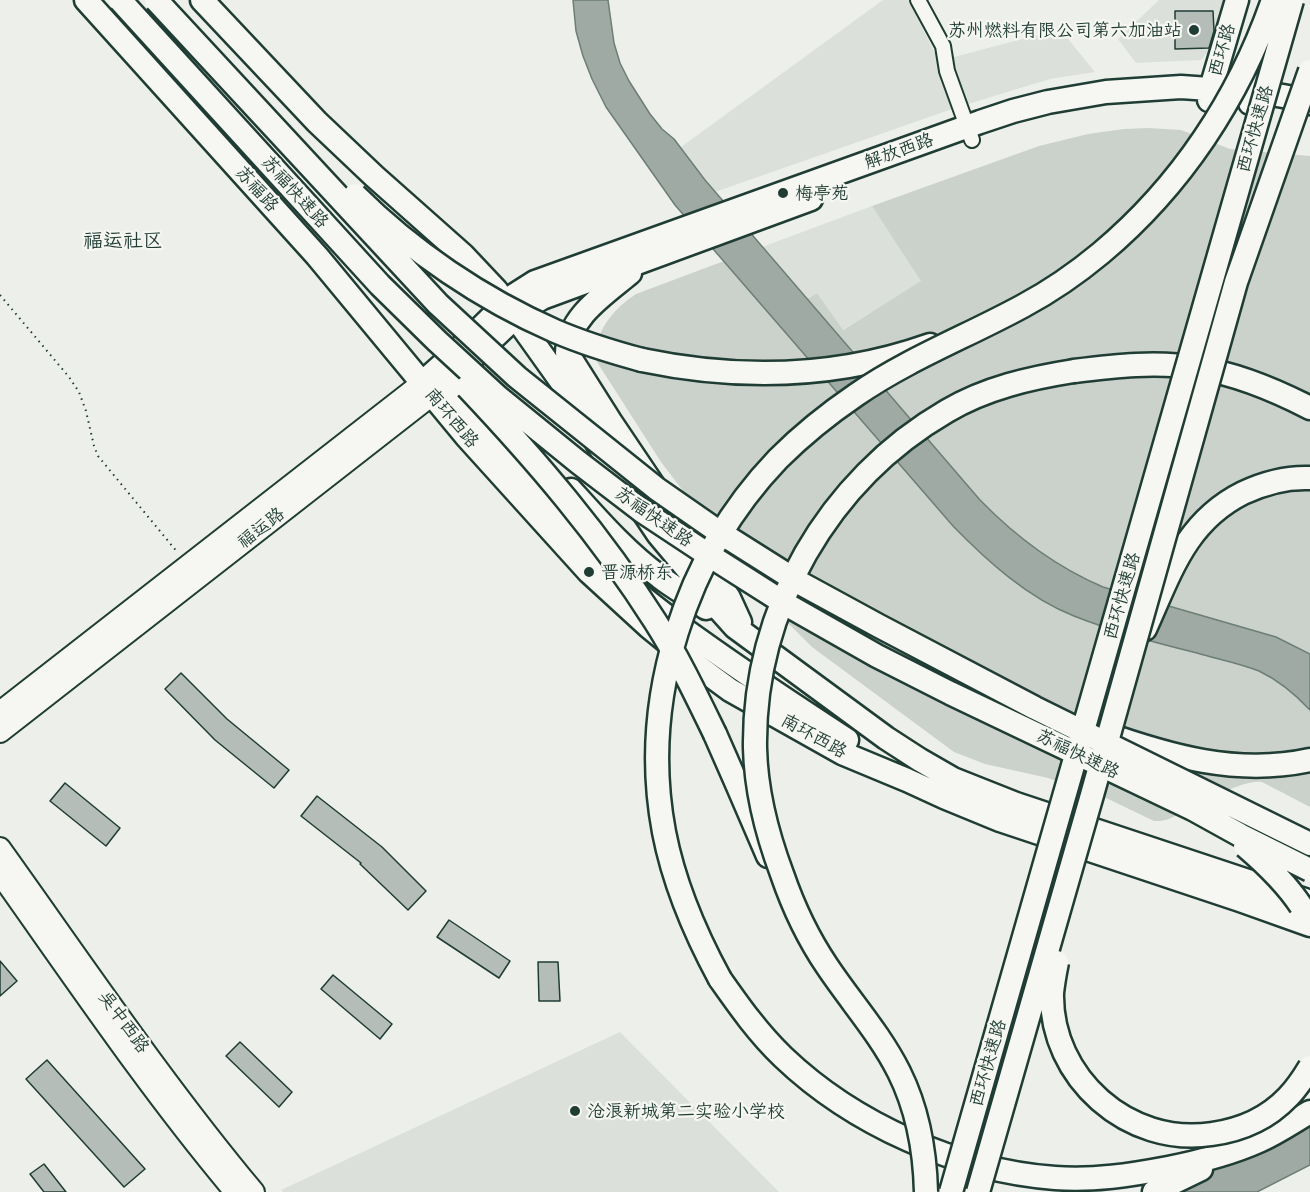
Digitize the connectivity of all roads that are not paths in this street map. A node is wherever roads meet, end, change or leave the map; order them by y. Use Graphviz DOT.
graph roads {
  1 [pos="86,0"];
  2 [pos="120,0"];
  3 [pos="156,0"];
  4 [pos="174,0"];
  5 [pos="202,0"];
  6 [pos="918,0"];
  7 [pos="1236,0"];
  8 [pos="1273,0"];
  9 [pos="1283,0"];
  10 [pos="1292,0"];
  11 [pos="1310,72"];
  12 [pos="1210,94"];
  13 [pos="1252,97"];
  14 [pos="1310,103"];
  15 [pos="1310,118"];
  16 [pos="970,133"];
  17 [pos="298,195"];
  18 [pos="690,234"];
  19 [pos="645,260"];
  20 [pos="511,310"];
  21 [pos="980,328"];
  22 [pos="442,376"];
  23 [pos="1310,408"];
  24 [pos="1310,478"];
  25 [pos="166,592"];
  26 [pos="740,631"];
  27 [pos="1128,666"];
  28 [pos="1035,708"];
  29 [pos="0,712"];
  30 [pos="0,732"];
  31 [pos="1310,760"];
  32 [pos="1092,795"];
  33 [pos="1193,809"];
  34 [pos="1310,844"];
  35 [pos="0,848"];
  36 [pos="1310,870"];
  37 [pos="0,874"];
  38 [pos="1310,902"];
  39 [pos="1310,923"];
  40 [pos="816,949"];
  41 [pos="1310,1067"];
  42 [pos="1310,1112"];
  43 [pos="1258,1142"];
  44 [pos="235,1192"];
  45 [pos="254,1192"];
  46 [pos="926,1192"];
  47 [pos="951,1192"];
  48 [pos="978,1192"];
  49 [pos="1154,1192"];
  1 -- 22 [label="main road, 苏福路"];
  2 -- 17 [label="main road, 苏福快速路, bridge"];
  3 -- 28 [label="main road, 苏福快速路, bridge"];
  4 -- 21 [label="main road, bridge"];
  5 -- 20 [label="main road"];
  6 -- 16 [label="street"];
  7 -- 12 [label="main road, 西环路"];
  8 -- 21 [label="main road, bridge"];
  9 -- 13 [label="main road"];
  10 -- 47 [label="main road, 西环快速路, bridge"];
  11 -- 27 [label="main road, 西环快速路, bridge"];
  12 -- 13 [label="main road, 解放西路"];
  12 -- 16 [label="main road, 解放西路"];
  13 -- 14 [label="main road, 解放西路"];
  13 -- 15 [label="main road, 解放西路"];
  16 -- 18 [label="main road, 解放西路"];
  17 -- 33 [label="main road, 苏福快速路, bridge"];
  17 -- 40 [label="main road, bridge"];
  18 -- 19 [label="main road, 解放西路"];
  18 -- 20 [label="main road, 解放西路"];
  19 -- 20 [label="main road, 解放西路"];
  19 -- 26 [label="main road"];
  20 -- 22 [label="main road, 福运路"];
  20 -- 26 [label="main road, 南环西路"];
  21 -- 43 [label="main road, bridge"];
  22 -- 25 [label="main road, 福运路"];
  22 -- 26 [label="main road"];
  22 -- 39 [label="main road, 南环西路"];
  23 -- 40 [label="main road, bridge"];
  24 -- 27 [label="main road, bridge"];
  25 -- 29 [label="main road, 福运路"];
  25 -- 30 [label="main road, 福运路"];
  26 -- 38 [label="main road, 南环西路"];
  27 -- 32 [label="main road, 西环快速路, bridge"];
  28 -- 31 [label="main road, bridge"];
  28 -- 34 [label="main road, 苏福快速路, bridge"];
  32 -- 41 [label="main road, bridge"];
  32 -- 48 [label="main road, 西环快速路, bridge"];
  33 -- 36 [label="main road, 苏福快速路, bridge"];
  33 -- 39 [label="main road, bridge"];
  35 -- 45 [label="main road, 吴中西路"];
  37 -- 44 [label="main road, 吴中西路"];
  40 -- 46 [label="main road, bridge"];
  42 -- 43 [label="main road"];
  43 -- 49 [label="main road"];
}
